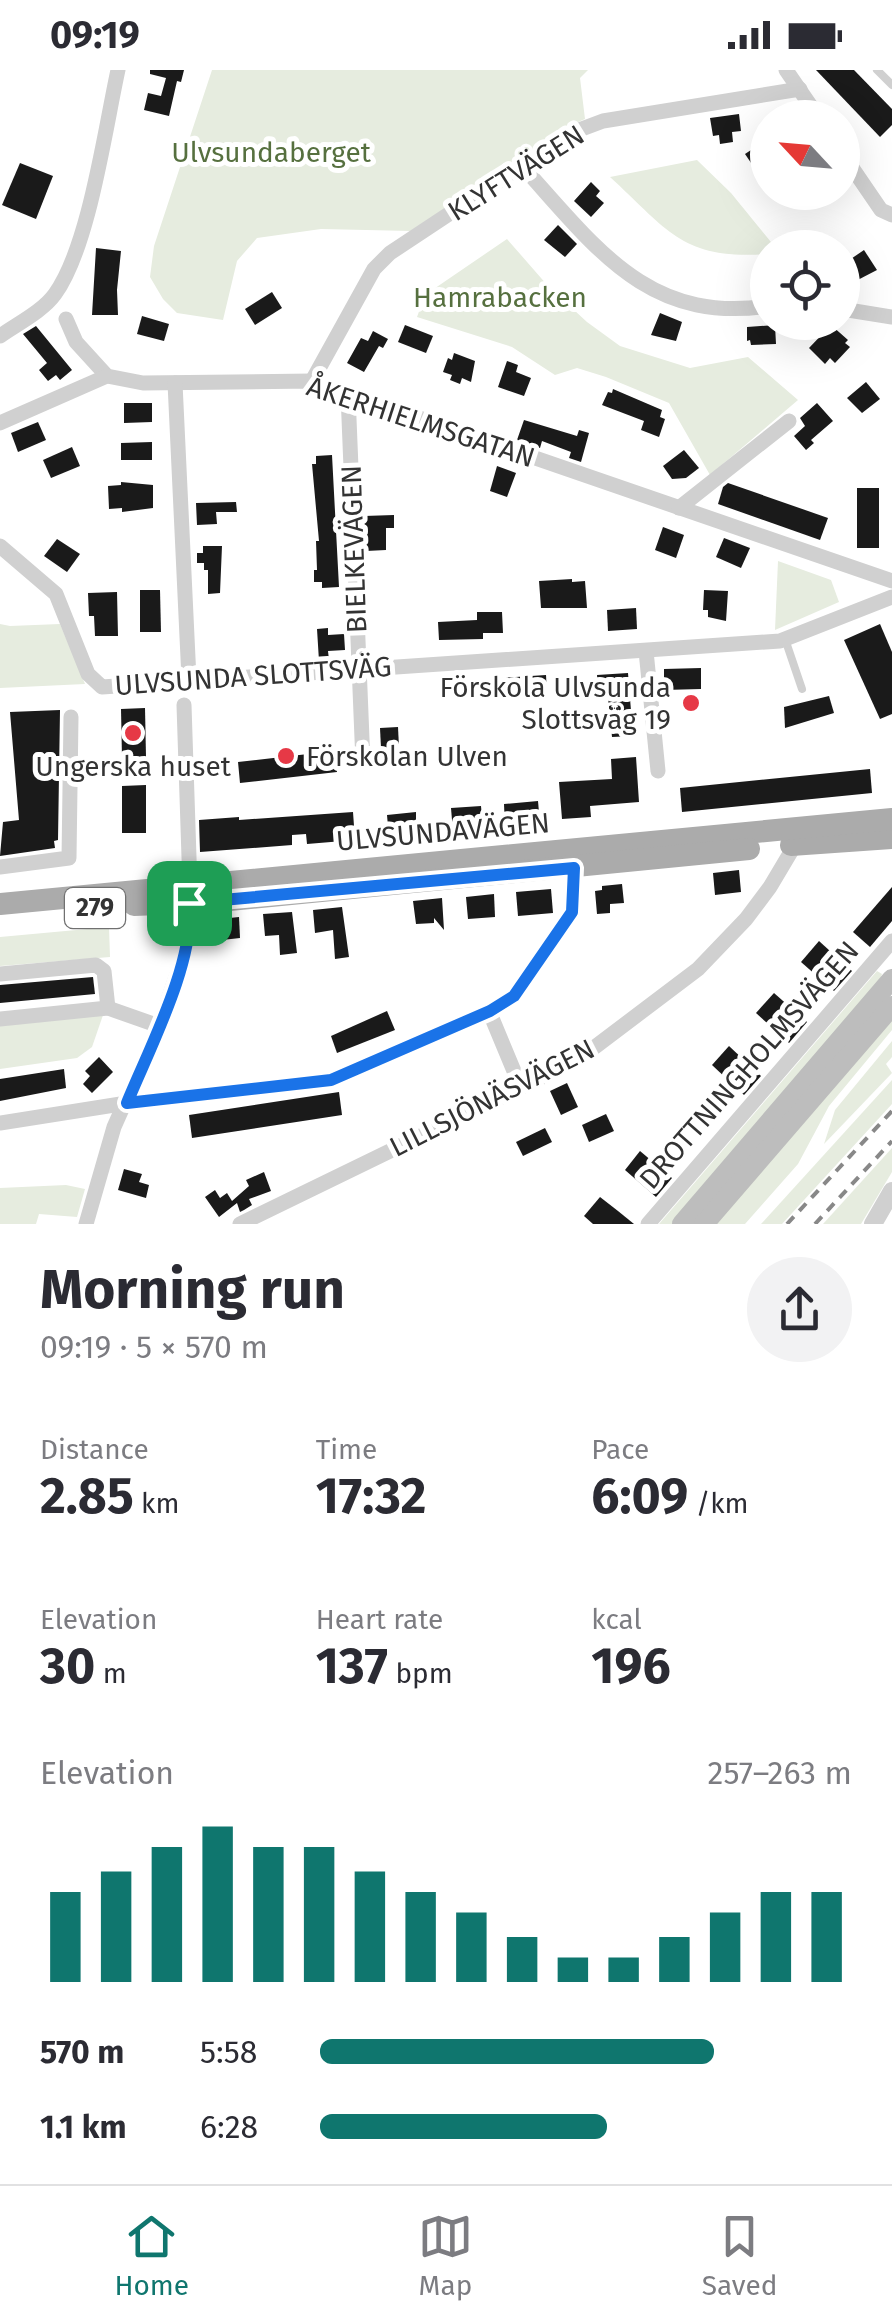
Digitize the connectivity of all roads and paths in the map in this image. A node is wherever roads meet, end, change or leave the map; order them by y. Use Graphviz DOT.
graph roads {
  1 [pos="118,70"];
  2 [pos="786,70"];
  3 [pos="877,70"];
  4 [pos="892,85"];
  5 [pos="800,89"];
  6 [pos="807,100"];
  7 [pos="522,166"];
  8 [pos="860,179"];
  9 [pos="892,216"];
  10 [pos="750,308"];
  11 [pos="860,312"];
  12 [pos="892,317"];
  13 [pos="66,320"];
  14 [pos="0,336"];
  15 [pos="106,376"];
  16 [pos="312,381"];
  17 [pos="175,383"];
  18 [pos="348,394"];
  19 [pos="789,421"];
  20 [pos="0,423"];
  21 [pos="679,508"];
  22 [pos="0,546"];
  23 [pos="892,582"];
  24 [pos="892,596"];
  25 [pos="785,639"];
  26 [pos="646,651"];
  27 [pos="360,668"];
  28 [pos="189,679"];
  29 [pos="802,689"];
  30 [pos="184,705"];
  31 [pos="71,717"];
  32 [pos="363,764"];
  33 [pos="658,771"];
  34 [pos="892,819"];
  35 [pos="892,838"];
  36 [pos="795,845"];
  37 [pos="0,867"];
  38 [pos="574,868"];
  39 [pos="189,894"];
  40 [pos="0,904"];
  41 [pos="0,916"];
  42 [pos="892,941"];
  43 [pos="0,974"];
  44 [pos="892,979"];
  45 [pos="892,1006"];
  46 [pos="108,1008"];
  47 [pos="490,1011"];
  48 [pos="0,1019"];
  49 [pos="159,1026"];
  50 [pos="521,1088"];
  51 [pos="127,1103"];
  52 [pos="0,1123"];
  53 [pos="892,1190"];
  54 [pos="86,1224"];
  55 [pos="240,1224"];
  56 [pos="648,1224"];
  57 [pos="682,1224"];
  58 [pos="704,1224"];
  59 [pos="872,1224"];
  1 -- 14 [label="street"];
  2 -- 5 [label="street"];
  3 -- 4 [label="lane"];
  5 -- 6 [label="street"];
  5 -- 7 [label="street, KLYFTVÄGEN"];
  7 -- 10 [label="street"];
  7 -- 16 [label="street, KLYFTVÄGEN"];
  8 -- 9 [label="street"];
  11 -- 12 [label="street"];
  13 -- 15 [label="street"];
  15 -- 17 [label="street, ÅKERHIELMSGATAN"];
  15 -- 20 [label="street"];
  16 -- 17 [label="street, ÅKERHIELMSGATAN"];
  16 -- 18 [label="street, ÅKERHIELMSGATAN"];
  17 -- 28 [label="street"];
  18 -- 21 [label="street, ÅKERHIELMSGATAN"];
  18 -- 27 [label="street, BIELKEVÄGEN"];
  19 -- 21 [label="street"];
  21 -- 23 [label="street, ÅKERHIELMSGATAN"];
  22 -- 28 [label="street, ULVSUNDA SLOTTSVÄG"];
  24 -- 25 [label="street, ULVSUNDA SLOTTSVÄG"];
  25 -- 26 [label="street, ULVSUNDA SLOTTSVÄG"];
  25 -- 29 [label="lane"];
  26 -- 27 [label="street, ULVSUNDA SLOTTSVÄG"];
  26 -- 33 [label="street"];
  27 -- 28 [label="street, ULVSUNDA SLOTTSVÄG"];
  27 -- 32 [label="street, BIELKEVÄGEN"];
  30 -- 39 [label="street"];
  31 -- 37 [label="street"];
  34 -- 39 [label="main road, ULVSUNDAVÄGEN / 279"];
  35 -- 36 [label="main road, ULVSUNDAVÄGEN / 279"];
  36 -- 38 [label="main road, ULVSUNDAVÄGEN / 279"];
  36 -- 50 [label="street, LILLSJÖNÄSVÄGEN"];
  38 -- 39 [label="main road, ULVSUNDAVÄGEN / 279"];
  38 -- 47 [label="street"];
  39 -- 40 [label="main road, ULVSUNDAVÄGEN / 279"];
  39 -- 41 [label="main road, ULVSUNDAVÄGEN / 279"];
  39 -- 49 [label="street"];
  42 -- 56 [label="street, DROTTNINGHOLMSVÄGEN"];
  43 -- 46 [label="street"];
  44 -- 57 [label="main road, DROTTNINGHOLMSVÄGEN"];
  45 -- 58 [label="main road"];
  46 -- 48 [label="street"];
  46 -- 49 [label="street"];
  47 -- 50 [label="street"];
  47 -- 51 [label="street"];
  49 -- 51 [label="street"];
  50 -- 55 [label="street, LILLSJÖNÄSVÄGEN"];
  51 -- 52 [label="street"];
  51 -- 54 [label="street"];
  53 -- 59 [label="street"];
}
